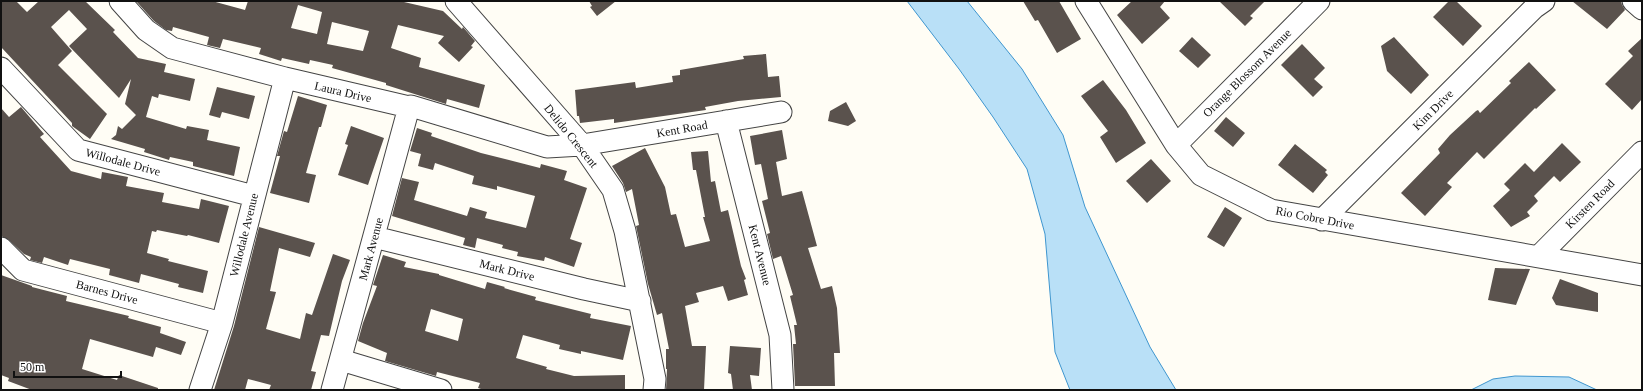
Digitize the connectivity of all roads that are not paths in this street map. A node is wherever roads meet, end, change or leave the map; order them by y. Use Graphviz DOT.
graph roads {
  1 [pos="120,1"];
  2 [pos="456,1"];
  3 [pos="1086,1"];
  4 [pos="1319,1"];
  5 [pos="1544,1"];
  6 [pos="1633,1"];
  7 [pos="1642,9"];
  8 [pos="1,68"];
  9 [pos="285,78"];
  10 [pos="409,108"];
  11 [pos="781,112"];
  12 [pos="726,121"];
  13 [pos="1176,144"];
  14 [pos="582,145"];
  15 [pos="1642,152"];
  16 [pos="254,196"];
  17 [pos="1322,220"];
  18 [pos="374,237"];
  19 [pos="1,248"];
  20 [pos="1539,256"];
  21 [pos="1642,275"];
  22 [pos="640,301"];
  23 [pos="222,323"];
  24 [pos="341,360"];
  25 [pos="200,390"];
  26 [pos="332,390"];
  27 [pos="441,390"];
  28 [pos="654,390"];
  29 [pos="783,390"];
  1 -- 9 [label="street, Laura Drive"];
  2 -- 14 [label="street, Delido Crescent"];
  3 -- 13 [label="street, Rio Cobre Drive"];
  4 -- 13 [label="street, Orange Blossom Avenue"];
  5 -- 17 [label="street, Kim Drive"];
  6 -- 7 [label="street"];
  8 -- 16 [label="street, Willodale Drive"];
  9 -- 10 [label="street, Laura Drive"];
  9 -- 16 [label="street, Willodale Avenue"];
  10 -- 14 [label="street, Laura Drive"];
  10 -- 18 [label="street, Mark Avenue"];
  11 -- 12 [label="street, Kent Road"];
  12 -- 14 [label="street, Kent Road"];
  12 -- 29 [label="street, Kent Avenue"];
  13 -- 17 [label="street, Rio Cobre Drive"];
  14 -- 22 [label="street, Delido Crescent"];
  15 -- 20 [label="street, Kirsten Road"];
  16 -- 23 [label="street, Willodale Avenue"];
  17 -- 20 [label="street, Rio Cobre Drive"];
  18 -- 22 [label="street, Mark Drive"];
  18 -- 24 [label="street, Mark Avenue"];
  19 -- 23 [label="street, Barnes Drive"];
  20 -- 21 [label="street, Rio Cobre Drive"];
  22 -- 28 [label="street, Delido Crescent"];
  23 -- 25 [label="street, Willodale Avenue"];
  24 -- 26 [label="street, Mark Avenue"];
  24 -- 27 [label="street"];
}
